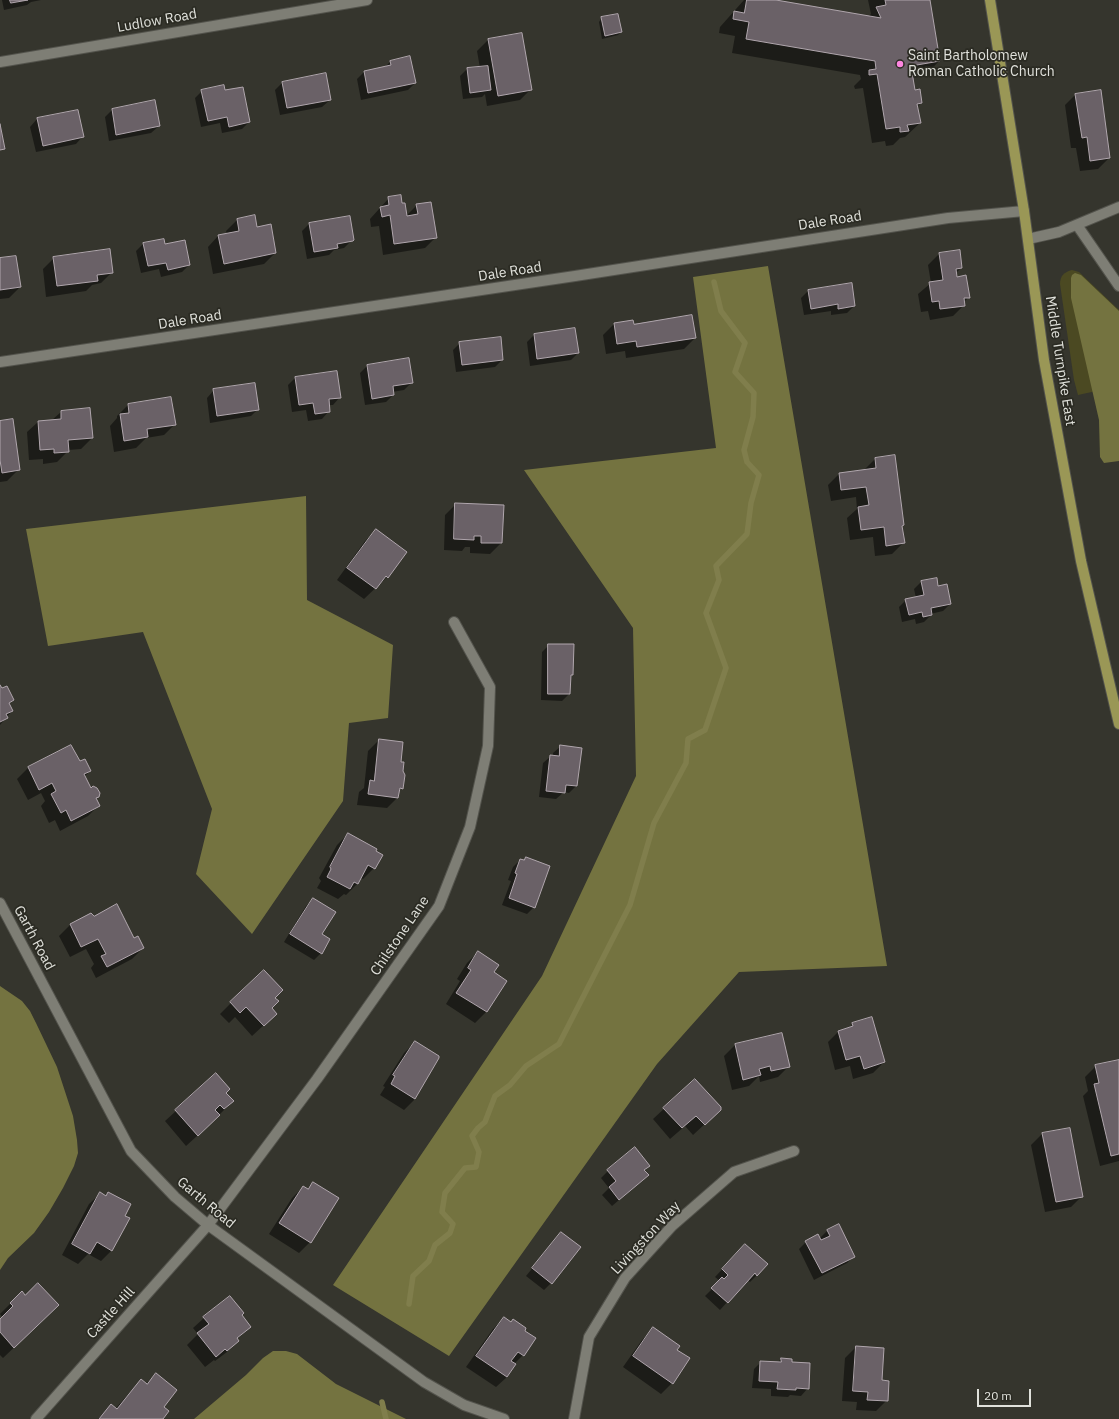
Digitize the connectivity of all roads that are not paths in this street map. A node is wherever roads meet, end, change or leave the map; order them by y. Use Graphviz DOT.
graph roads {
  1 [pos="367,0"];
  2 [pos="990,0"];
  3 [pos="0,62"];
  4 [pos="1119,207"];
  5 [pos="1024,211"];
  6 [pos="1077,225"];
  7 [pos="1028,238"];
  8 [pos="1119,286"];
  9 [pos="0,362"];
  10 [pos="454,622"];
  11 [pos="1119,724"];
  12 [pos="0,903"];
  13 [pos="794,1151"];
  14 [pos="208,1225"];
  15 [pos="36,1419"];
  16 [pos="504,1419"];
  17 [pos="574,1419"];
  1 -- 3 [label="street, Ludlow Road"];
  2 -- 5 [label="main road, Middle Turnpike East"];
  4 -- 6 [label="street"];
  5 -- 7 [label="main road, Middle Turnpike East"];
  5 -- 9 [label="street, Dale Road"];
  6 -- 7 [label="street"];
  6 -- 8 [label="street"];
  7 -- 11 [label="main road, Middle Turnpike East"];
  10 -- 14 [label="street, Chilstone Lane"];
  12 -- 14 [label="street, Garth Road"];
  13 -- 17 [label="street, Livingston Way"];
  14 -- 15 [label="street, Castle Hill"];
  14 -- 16 [label="street, Garth Road"];
}
